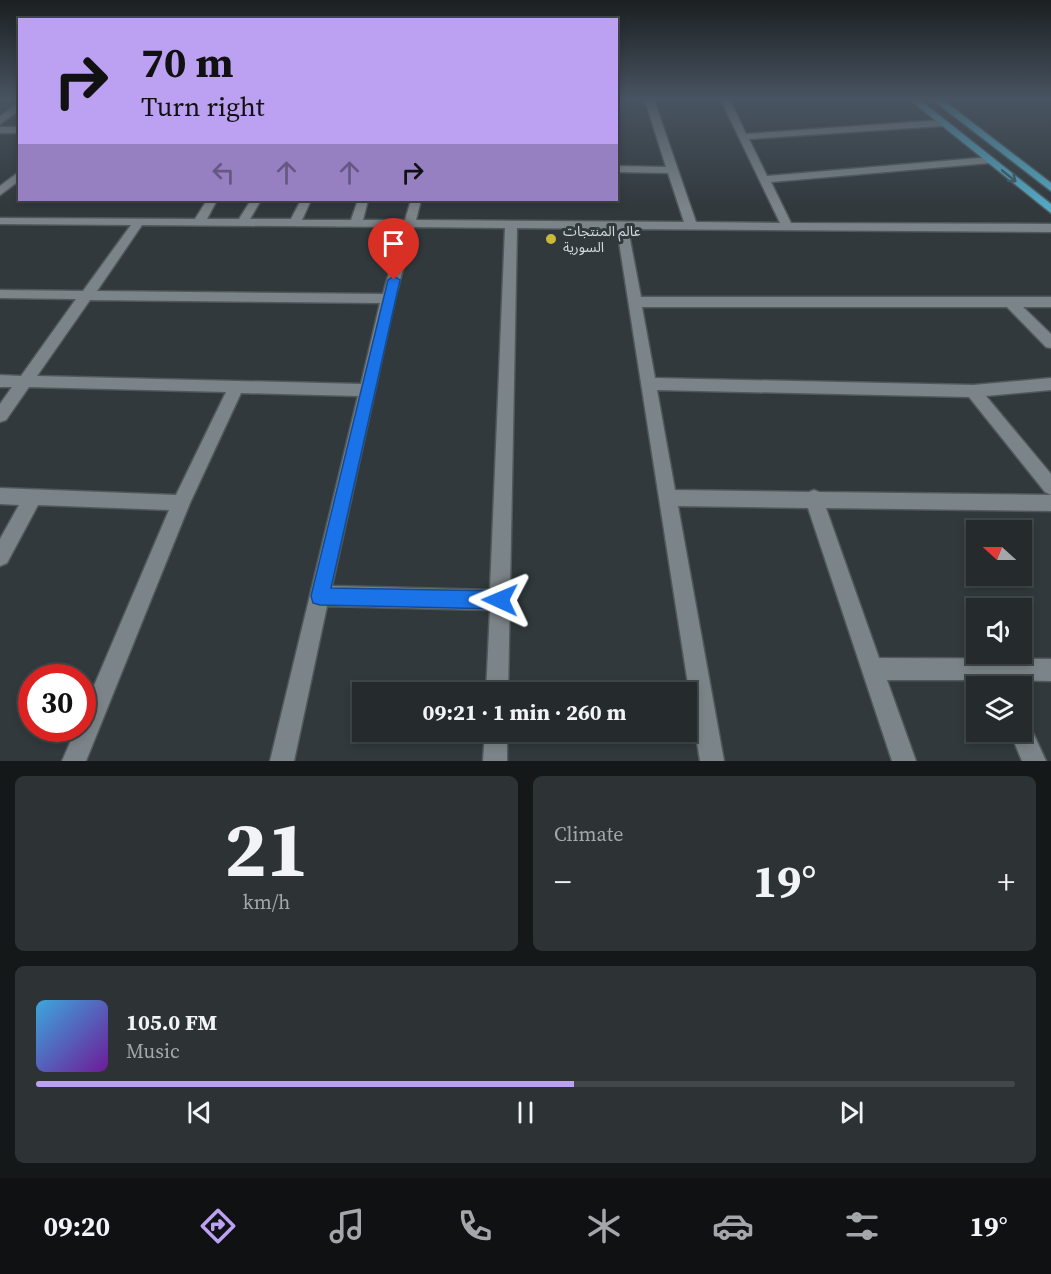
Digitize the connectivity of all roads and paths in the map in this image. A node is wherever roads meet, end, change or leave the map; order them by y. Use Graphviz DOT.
graph roads {
  1 [pos="661,136"];
  2 [pos="743,136"];
  3 [pos="750,136"];
  4 [pos="958,136"];
  5 [pos="984,136"];
  6 [pos="990,160"];
  7 [pos="618,169"];
  8 [pos="672,170"];
  9 [pos="18,176"];
  10 [pos="764,179"];
  11 [pos="1050,186"];
  12 [pos="0,192"];
  13 [pos="211,201"];
  14 [pos="255,201"];
  15 [pos="306,201"];
  16 [pos="363,201"];
  17 [pos="416,201"];
  18 [pos="1051,210"];
  19 [pos="0,220"];
  20 [pos="139,222"];
  21 [pos="199,222"];
  22 [pos="243,222"];
  23 [pos="296,223"];
  24 [pos="356,223"];
  25 [pos="411,224"];
  26 [pos="511,224"];
  27 [pos="622,225"];
  28 [pos="691,225"];
  29 [pos="788,226"];
  30 [pos="1051,228"];
  31 [pos="0,294"];
  32 [pos="87,296"];
  33 [pos="388,299"];
  34 [pos="635,302"];
  35 [pos="1051,302"];
  36 [pos="1011,303"];
  37 [pos="1051,343"];
  38 [pos="0,381"];
  39 [pos="24,382"];
  40 [pos="649,384"];
  41 [pos="1051,384"];
  42 [pos="236,387"];
  43 [pos="367,390"];
  44 [pos="973,391"];
  45 [pos="0,416"];
  46 [pos="1051,487"];
  47 [pos="0,496"];
  48 [pos="33,497"];
  49 [pos="668,498"];
  50 [pos="814,498"];
  51 [pos="181,503"];
  52 [pos="1051,503"];
  53 [pos="0,557"];
  54 [pos="320,596"];
  55 [pos="500,600"];
  56 [pos="873,669"];
  57 [pos="1051,670"];
  58 [pos="969,676"];
  59 [pos="1010,676"];
  60 [pos="497,682"];
  61 [pos="496,742"];
  62 [pos="1025,742"];
  63 [pos="74,761"];
  64 [pos="282,761"];
  65 [pos="495,761"];
  66 [pos="712,761"];
  67 [pos="904,761"];
  68 [pos="1034,761"];
  1 -- 8 [label="street"];
  2 -- 3 [label="street"];
  2 -- 10 [label="street"];
  4 -- 6 [label="main road"];
  5 -- 11 [label="main road"];
  6 -- 10 [label="street"];
  6 -- 18 [label="main road, one-way"];
  7 -- 8 [label="street"];
  8 -- 28 [label="street"];
  9 -- 12 [label="street"];
  10 -- 29 [label="street"];
  13 -- 21 [label="street"];
  14 -- 22 [label="street"];
  15 -- 23 [label="street"];
  16 -- 24 [label="street"];
  17 -- 25 [label="street"];
  19 -- 20 [label="street"];
  20 -- 21 [label="street"];
  20 -- 32 [label="street"];
  21 -- 22 [label="street"];
  22 -- 23 [label="street"];
  23 -- 24 [label="street"];
  24 -- 25 [label="street"];
  25 -- 26 [label="street"];
  25 -- 33 [label="street"];
  26 -- 27 [label="street"];
  26 -- 55 [label="street"];
  27 -- 28 [label="street"];
  27 -- 34 [label="street"];
  28 -- 29 [label="street"];
  29 -- 30 [label="street"];
  31 -- 32 [label="street"];
  32 -- 33 [label="street"];
  32 -- 39 [label="street"];
  33 -- 43 [label="street"];
  34 -- 36 [label="street"];
  34 -- 40 [label="street"];
  35 -- 36 [label="street"];
  36 -- 37 [label="street"];
  38 -- 39 [label="street"];
  39 -- 42 [label="street"];
  39 -- 45 [label="street"];
  40 -- 44 [label="street"];
  40 -- 49 [label="street"];
  41 -- 44 [label="street"];
  42 -- 43 [label="street"];
  42 -- 51 [label="street"];
  43 -- 54 [label="street"];
  44 -- 46 [label="street"];
  47 -- 48 [label="street"];
  48 -- 51 [label="street"];
  48 -- 53 [label="street"];
  49 -- 50 [label="street"];
  49 -- 66 [label="street"];
  50 -- 52 [label="street"];
  50 -- 56 [label="street"];
  51 -- 63 [label="street"];
  54 -- 55 [label="street"];
  54 -- 64 [label="street"];
  55 -- 60 [label="street"];
  56 -- 58 [label="street"];
  56 -- 67 [label="street"];
  57 -- 59 [label="street"];
  61 -- 65 [label="street"];
  62 -- 68 [label="street"];
}
